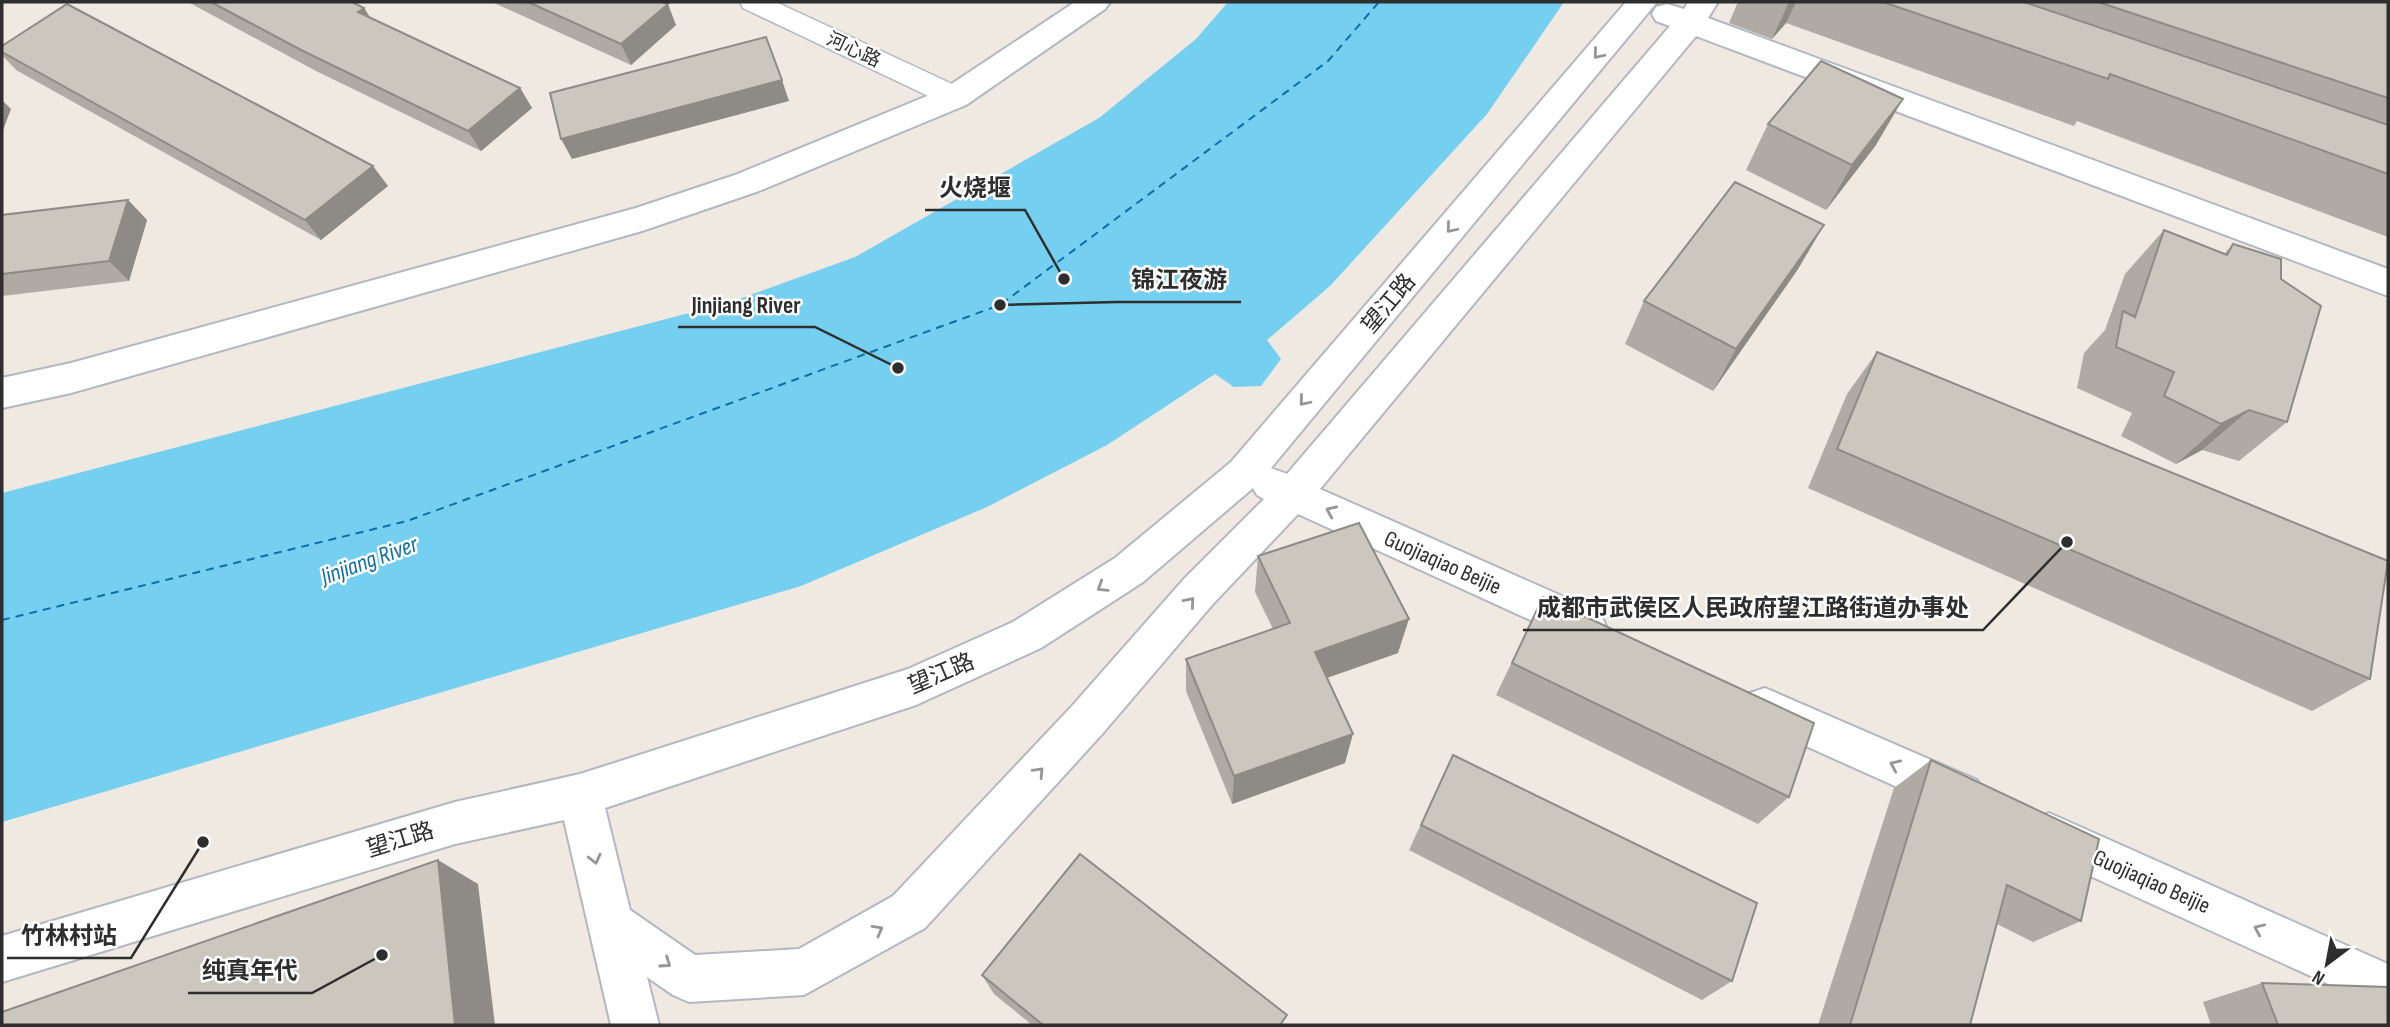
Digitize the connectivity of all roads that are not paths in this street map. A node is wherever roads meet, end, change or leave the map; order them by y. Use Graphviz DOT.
graph roads {
  1 [pos="753,2"];
  2 [pos="1096,2"];
  3 [pos="1639,2"];
  4 [pos="1697,12"];
  5 [pos="955,96"];
  6 [pos="2388,283"];
  7 [pos="2,393"];
  8 [pos="1235,468"];
  9 [pos="1293,494"];
  10 [pos="1624,643"];
  11 [pos="1726,689"];
  12 [pos="580,795"];
  13 [pos="611,924"];
  14 [pos="2,959"];
  15 [pos="2388,988"];
  16 [pos="635,1025"];
  1 -- 5 [label="street, 河心路"];
  2 -- 5 [label="street"];
  3 -- 4 [label="street"];
  3 -- 8 [label="street, 望江路, one-way"];
  4 -- 6 [label="street"];
  4 -- 9 [label="street"];
  5 -- 7 [label="street"];
  8 -- 9 [label="street, Guojiaqiao Beijie"];
  8 -- 12 [label="street, 望江路, one-way"];
  10 -- 9 [label="street, Guojiaqiao Beijie, one-way"];
  13 -- 9 [label="street, one-way"];
  15 -- 11 [label="street, Guojiaqiao Beijie, one-way"];
  12 -- 13 [label="street, one-way"];
  12 -- 14 [label="street, 望江路"];
  13 -- 16 [label="street"];
}
